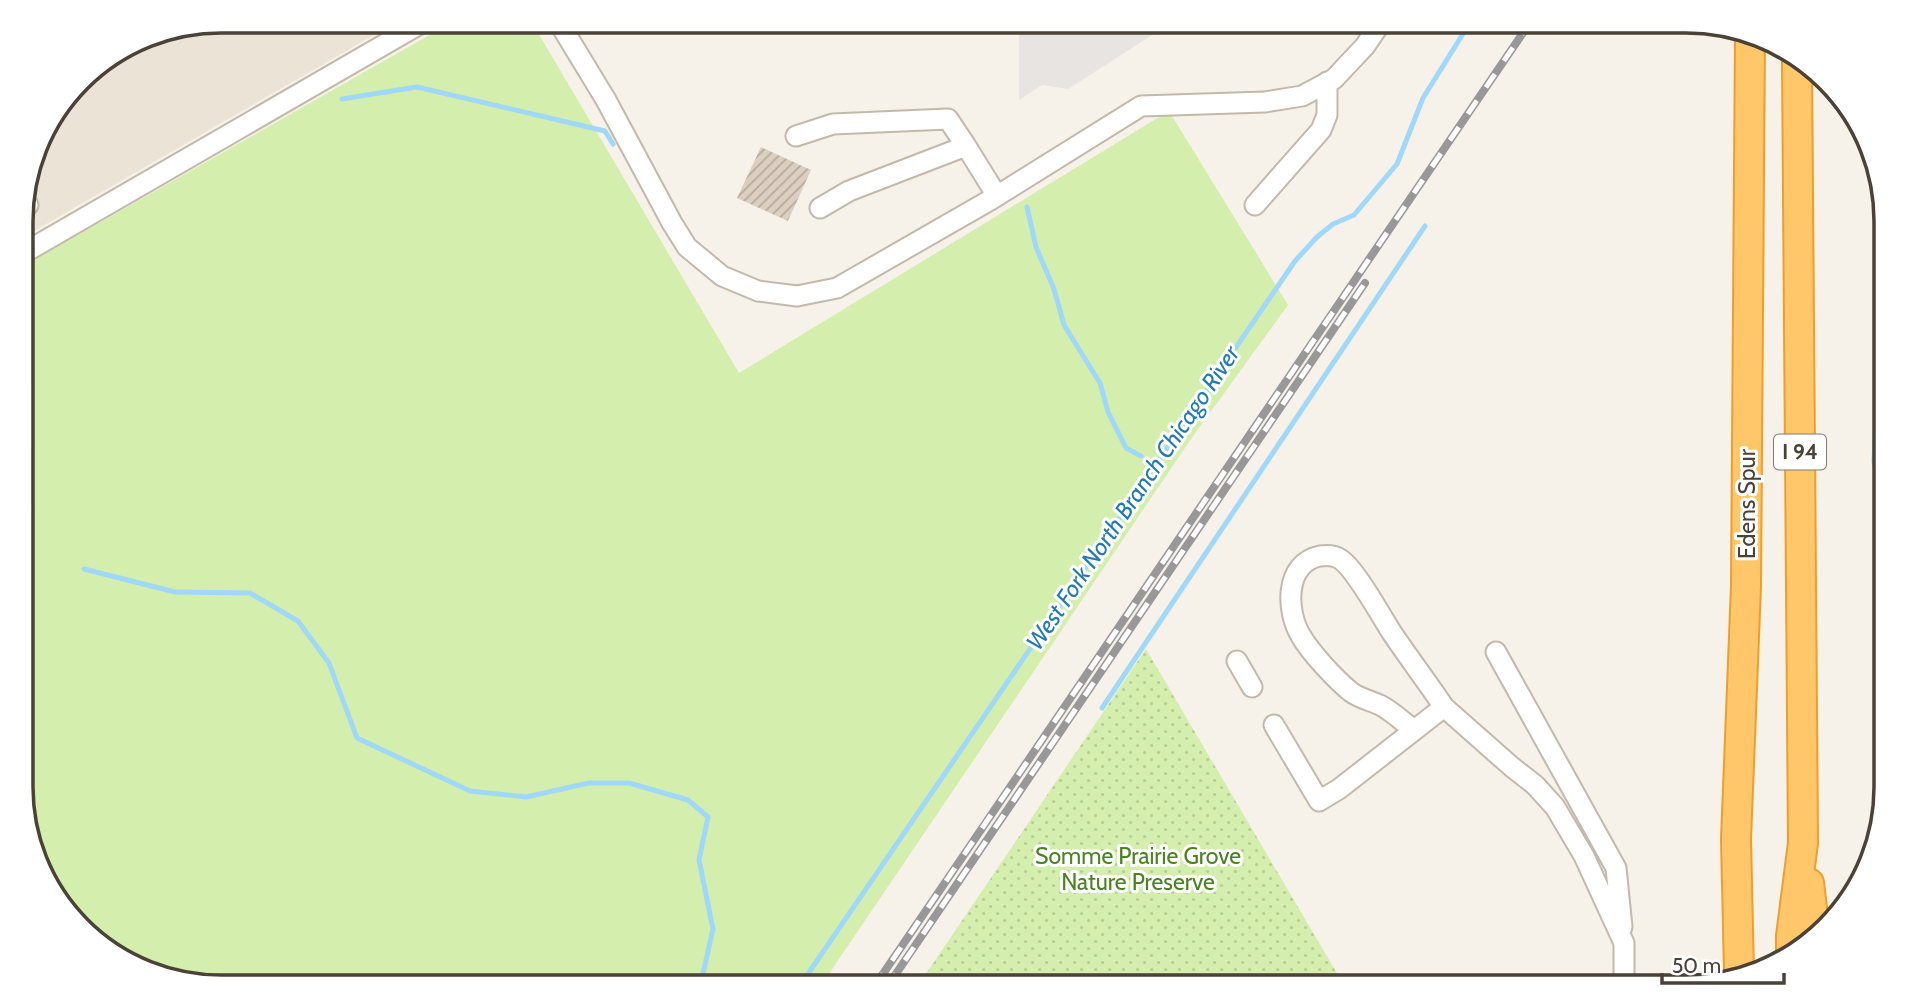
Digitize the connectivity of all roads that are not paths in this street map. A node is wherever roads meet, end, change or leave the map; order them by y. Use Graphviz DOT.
graph roads {
  1 [pos="1374,33"];
  2 [pos="403,34"];
  3 [pos="566,34"];
  4 [pos="1750,45"];
  5 [pos="1797,70"];
  6 [pos="1327,82"];
  7 [pos="796,136"];
  8 [pos="966,146"];
  9 [pos="997,196"];
  10 [pos="1255,205"];
  11 [pos="820,208"];
  12 [pos="34,247"];
  13 [pos="1496,652"];
  14 [pos="1237,661"];
  15 [pos="1252,687"];
  16 [pos="1444,707"];
  17 [pos="1274,724"];
  18 [pos="1414,730"];
  19 [pos="1737,839"];
  20 [pos="1803,842"];
  21 [pos="1814,924"];
  22 [pos="1791,942"];
  23 [pos="1623,943"];
  24 [pos="1739,967"];
  25 [pos="1731,969"];
  26 [pos="1624,974"];
  1 -- 6 [label="lane"];
  2 -- 12 [label="lane"];
  3 -- 9 [label="lane"];
  4 -- 19 [label="highway, Edens Spur / I 94"];
  5 -- 20 [label="highway, I 94"];
  6 -- 9 [label="lane"];
  6 -- 10 [label="lane"];
  7 -- 8 [label="lane"];
  8 -- 9 [label="lane"];
  8 -- 11 [label="lane"];
  13 -- 23 [label="lane"];
  14 -- 15 [label="lane"];
  16 -- 18 [label="lane"];
  16 -- 18 [label="lane"];
  16 -- 23 [label="lane"];
  17 -- 18 [label="lane"];
  19 -- 24 [label="highway, Edens Spur / I 94"];
  19 -- 25 [label="highway"];
  20 -- 21 [label="highway"];
  20 -- 22 [label="highway, I 94"];
  23 -- 26 [label="lane"];
}
